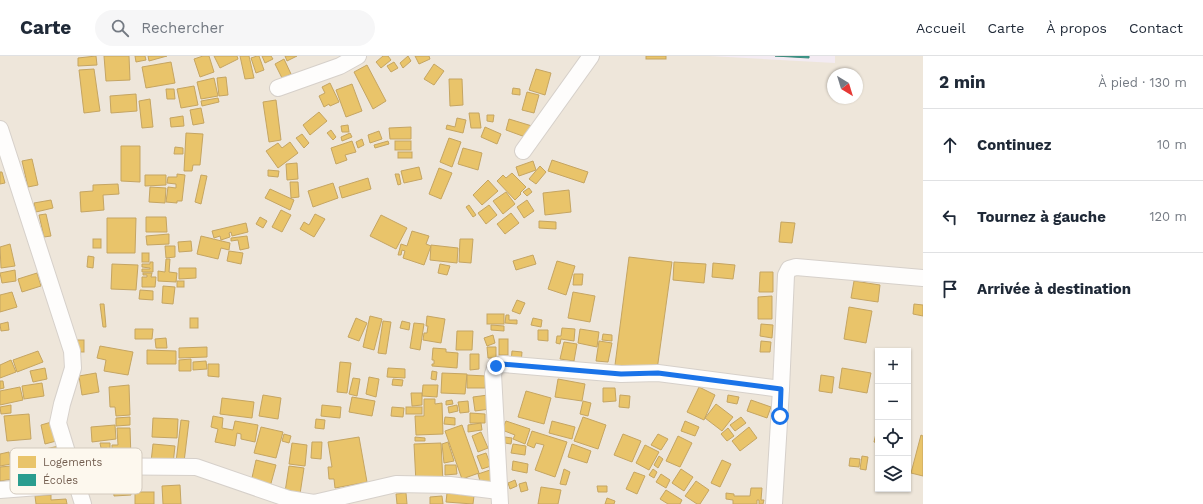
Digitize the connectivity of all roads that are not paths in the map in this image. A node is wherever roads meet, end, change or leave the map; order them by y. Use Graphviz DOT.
graph roads {
  1 [pos="358,56"];
  2 [pos="589,56"];
  3 [pos="278,88"];
  4 [pos="0,129"];
  5 [pos="523,151"];
  6 [pos="923,278"];
  7 [pos="781,389"];
  8 [pos="66,448"];
  9 [pos="142,467"];
  10 [pos="10,489"];
  11 [pos="0,490"];
  12 [pos="80,494"];
  13 [pos="500,497"];
  14 [pos="83,504"];
  15 [pos="774,504"];
  1 -- 3 [label="street"];
  2 -- 5 [label="street"];
  4 -- 8 [label="street"];
  6 -- 7 [label="street"];
  7 -- 13 [label="street"];
  7 -- 15 [label="street"];
  9 -- 13 [label="street"];
  10 -- 11 [label="street"];
  12 -- 14 [label="street"];
}
